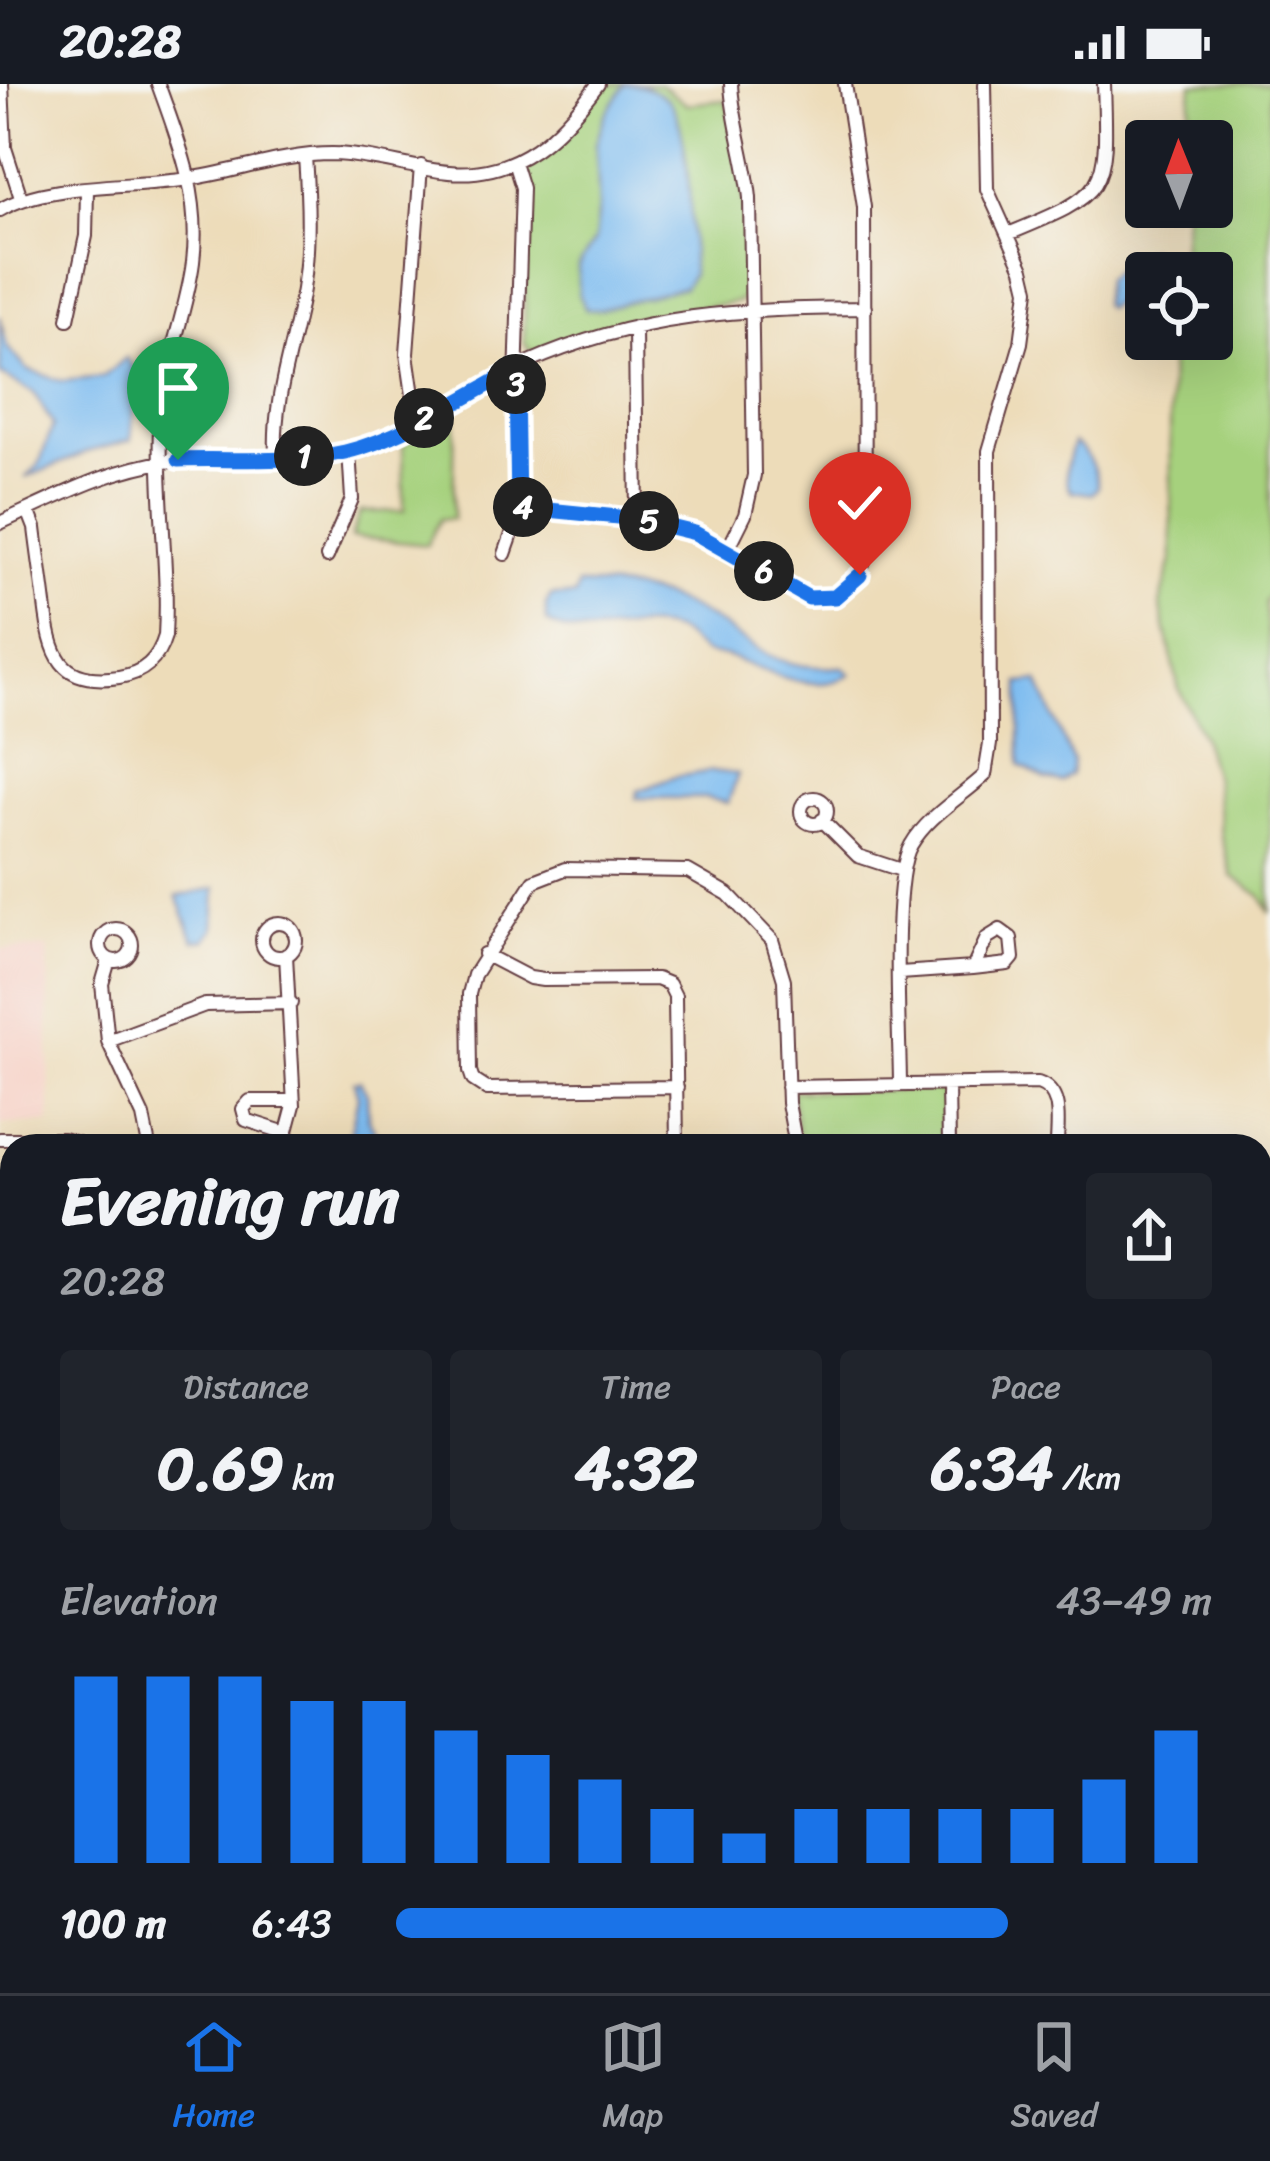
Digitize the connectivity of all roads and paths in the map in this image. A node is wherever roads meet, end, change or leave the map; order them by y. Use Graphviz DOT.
graph roads {
  1 [pos="2,84"];
  2 [pos="158,84"];
  3 [pos="731,84"];
  4 [pos="845,84"];
  5 [pos="985,84"];
  6 [pos="1104,84"];
  7 [pos="592,86"];
  8 [pos="305,156"];
  9 [pos="514,162"];
  10 [pos="421,166"];
  11 [pos="190,179"];
  12 [pos="87,190"];
  13 [pos="21,198"];
  14 [pos="0,210"];
  15 [pos="1008,233"];
  16 [pos="865,308"];
  17 [pos="752,310"];
  18 [pos="68,319"];
  19 [pos="635,327"];
  20 [pos="520,367"];
  21 [pos="424,418"];
  22 [pos="349,451"];
  23 [pos="276,457"];
  24 [pos="160,462"];
  25 [pos="518,507"];
  26 [pos="28,510"];
  27 [pos="638,519"];
  28 [pos="0,523"];
  29 [pos="728,549"];
  30 [pos="505,554"];
  31 [pos="327,557"];
  32 [pos="822,820"];
  33 [pos="901,870"];
  34 [pos="484,954"];
  35 [pos="286,955"];
  36 [pos="115,960"];
  37 [pos="973,968"];
  38 [pos="901,973"];
  39 [pos="291,1003"];
  40 [pos="108,1041"];
  41 [pos="900,1085"];
  42 [pos="948,1085"];
  43 [pos="676,1087"];
  44 [pos="787,1087"];
  45 [pos="293,1101"];
  46 [pos="146,1134"];
  47 [pos="273,1134"];
  48 [pos="286,1134"];
  49 [pos="677,1134"];
  50 [pos="794,1134"];
  51 [pos="949,1134"];
  52 [pos="1058,1134"];
  1 -- 13 [label="street"];
  2 -- 11 [label="street"];
  3 -- 17 [label="street"];
  4 -- 16 [label="street"];
  5 -- 15 [label="street"];
  6 -- 15 [label="street"];
  7 -- 9 [label="street"];
  8 -- 10 [label="street"];
  8 -- 11 [label="street"];
  8 -- 23 [label="street"];
  9 -- 10 [label="street"];
  9 -- 20 [label="street"];
  10 -- 21 [label="street"];
  11 -- 12 [label="street"];
  11 -- 24 [label="street"];
  12 -- 13 [label="street"];
  12 -- 18 [label="street"];
  13 -- 14 [label="street"];
  15 -- 33 [label="street"];
  16 -- 17 [label="street"];
  16 -- 29 [label="street"];
  17 -- 19 [label="street"];
  17 -- 29 [label="street"];
  19 -- 20 [label="street"];
  19 -- 27 [label="street"];
  20 -- 21 [label="street"];
  20 -- 25 [label="street"];
  21 -- 22 [label="street"];
  22 -- 23 [label="street"];
  22 -- 31 [label="street"];
  23 -- 24 [label="street"];
  24 -- 26 [label="street"];
  24 -- 26 [label="street"];
  25 -- 27 [label="street"];
  25 -- 30 [label="street"];
  26 -- 28 [label="street"];
  27 -- 29 [label="street"];
  32 -- 33 [label="street"];
  33 -- 38 [label="street"];
  34 -- 43 [label="street"];
  34 -- 43 [label="street"];
  34 -- 44 [label="street"];
  35 -- 39 [label="street"];
  36 -- 36 [label="street"];
  36 -- 40 [label="street"];
  37 -- 38 [label="street"];
  38 -- 41 [label="street"];
  39 -- 40 [label="street"];
  39 -- 45 [label="street"];
  40 -- 46 [label="street"];
  41 -- 42 [label="street"];
  41 -- 44 [label="street"];
  42 -- 51 [label="street"];
  42 -- 52 [label="street"];
  43 -- 49 [label="street"];
  44 -- 50 [label="street"];
  45 -- 47 [label="street"];
  45 -- 48 [label="street"];
}
